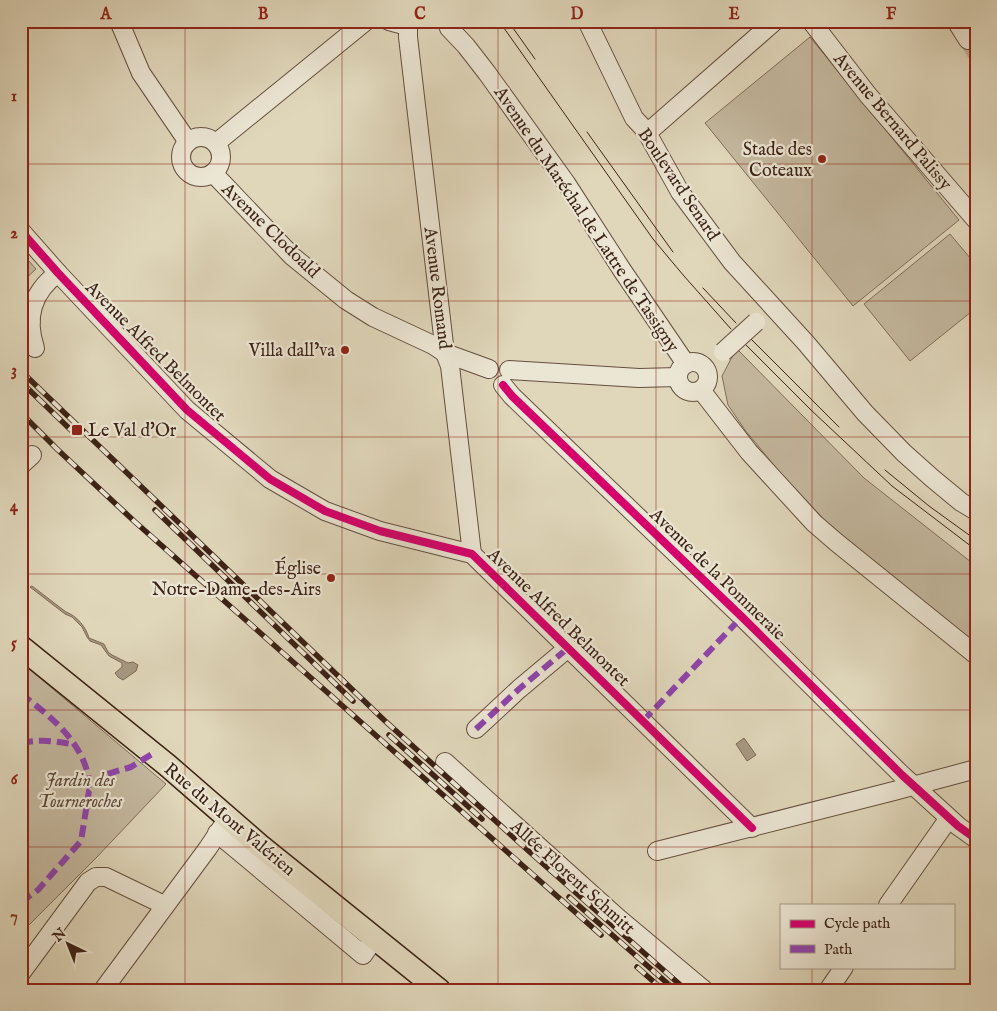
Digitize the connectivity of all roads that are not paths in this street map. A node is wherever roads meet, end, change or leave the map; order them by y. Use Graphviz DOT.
graph roads {
  1 [pos="119,21"];
  2 [pos="366,21"];
  3 [pos="389,21"];
  4 [pos="432,21"];
  5 [pos="587,21"];
  6 [pos="775,21"];
  7 [pos="811,21"];
  8 [pos="956,21"];
  9 [pos="409,22"];
  10 [pos="448,25"];
  11 [pos="968,40"];
  12 [pos="646,131"];
  13 [pos="188,142"];
  14 [pos="216,143"];
  15 [pos="213,173"];
  16 [pos="976,220"];
  17 [pos="21,231"];
  18 [pos="58,273"];
  19 [pos="763,315"];
  20 [pos="35,348"];
  21 [pos="445,354"];
  22 [pos="705,368"];
  23 [pos="682,371"];
  24 [pos="506,378"];
  25 [pos="701,390"];
  26 [pos="976,511"];
  27 [pos="472,554"];
  28 [pos="21,647"];
  29 [pos="568,648"];
  30 [pos="976,655"];
  31 [pos="476,729"];
  32 [pos="445,762"];
  33 [pos="976,769"];
  34 [pos="914,784"];
  35 [pos="949,818"];
  36 [pos="223,826"];
  37 [pos="752,828"];
  38 [pos="976,839"];
  39 [pos="657,851"];
  40 [pos="889,904"];
  41 [pos="164,905"];
  42 [pos="843,968"];
  43 [pos="118,971"];
  44 [pos="21,972"];
  45 [pos="829,989"];
  46 [pos="103,990"];
  47 [pos="122,990"];
  48 [pos="440,990"];
  49 [pos="704,990"];
  1 -- 13 [label="street"];
  2 -- 14 [label="street"];
  3 -- 9 [label="street"];
  4 -- 10 [label="street, Avenue du Maréchal de Lattre de Tassigny"];
  5 -- 12 [label="street, Boulevard Senard"];
  6 -- 12 [label="street"];
  7 -- 16 [label="street, Avenue Bernard Palissy"];
  8 -- 11 [label="street"];
  9 -- 21 [label="street, Avenue Romand"];
  10 -- 23 [label="street, Avenue du Maréchal de Lattre de Tassigny"];
  12 -- 19 [label="street, Boulevard Senard"];
  13 -- 14 [label="street"];
  13 -- 15 [label="street"];
  14 -- 15 [label="street"];
  15 -- 21 [label="street, Avenue Clodoald"];
  17 -- 18 [label="street, Avenue Alfred Belmontet"];
  18 -- 20 [label="street"];
  18 -- 27 [label="street, Avenue Alfred Belmontet"];
  19 -- 22 [label="street, bridge"];
  19 -- 26 [label="street, Boulevard Senard"];
  21 -- 24 [label="street, Avenue Clodoald"];
  21 -- 27 [label="street, Avenue Romand"];
  22 -- 23 [label="street"];
  22 -- 25 [label="street"];
  23 -- 24 [label="street"];
  23 -- 25 [label="street"];
  24 -- 34 [label="street, Avenue de la Pommeraie"];
  25 -- 30 [label="street"];
  27 -- 29 [label="street, Avenue Alfred Belmontet"];
  28 -- 36 [label="main road, Rue du Mont Valérien"];
  29 -- 31 [label="street"];
  29 -- 37 [label="street, Avenue Alfred Belmontet"];
  32 -- 49 [label="street, Allée Florent Schmitt"];
  33 -- 34 [label="street"];
  34 -- 35 [label="street, Avenue de la Pommeraie"];
  34 -- 37 [label="street"];
  35 -- 38 [label="street, Avenue de la Pommeraie"];
  35 -- 40 [label="street"];
  36 -- 41 [label="street"];
  36 -- 48 [label="main road, Rue du Mont Valérien"];
  37 -- 39 [label="street"];
  41 -- 43 [label="street"];
  41 -- 44 [label="street"];
  42 -- 45 [label="street"];
  43 -- 46 [label="street"];
  43 -- 47 [label="street"];
}
